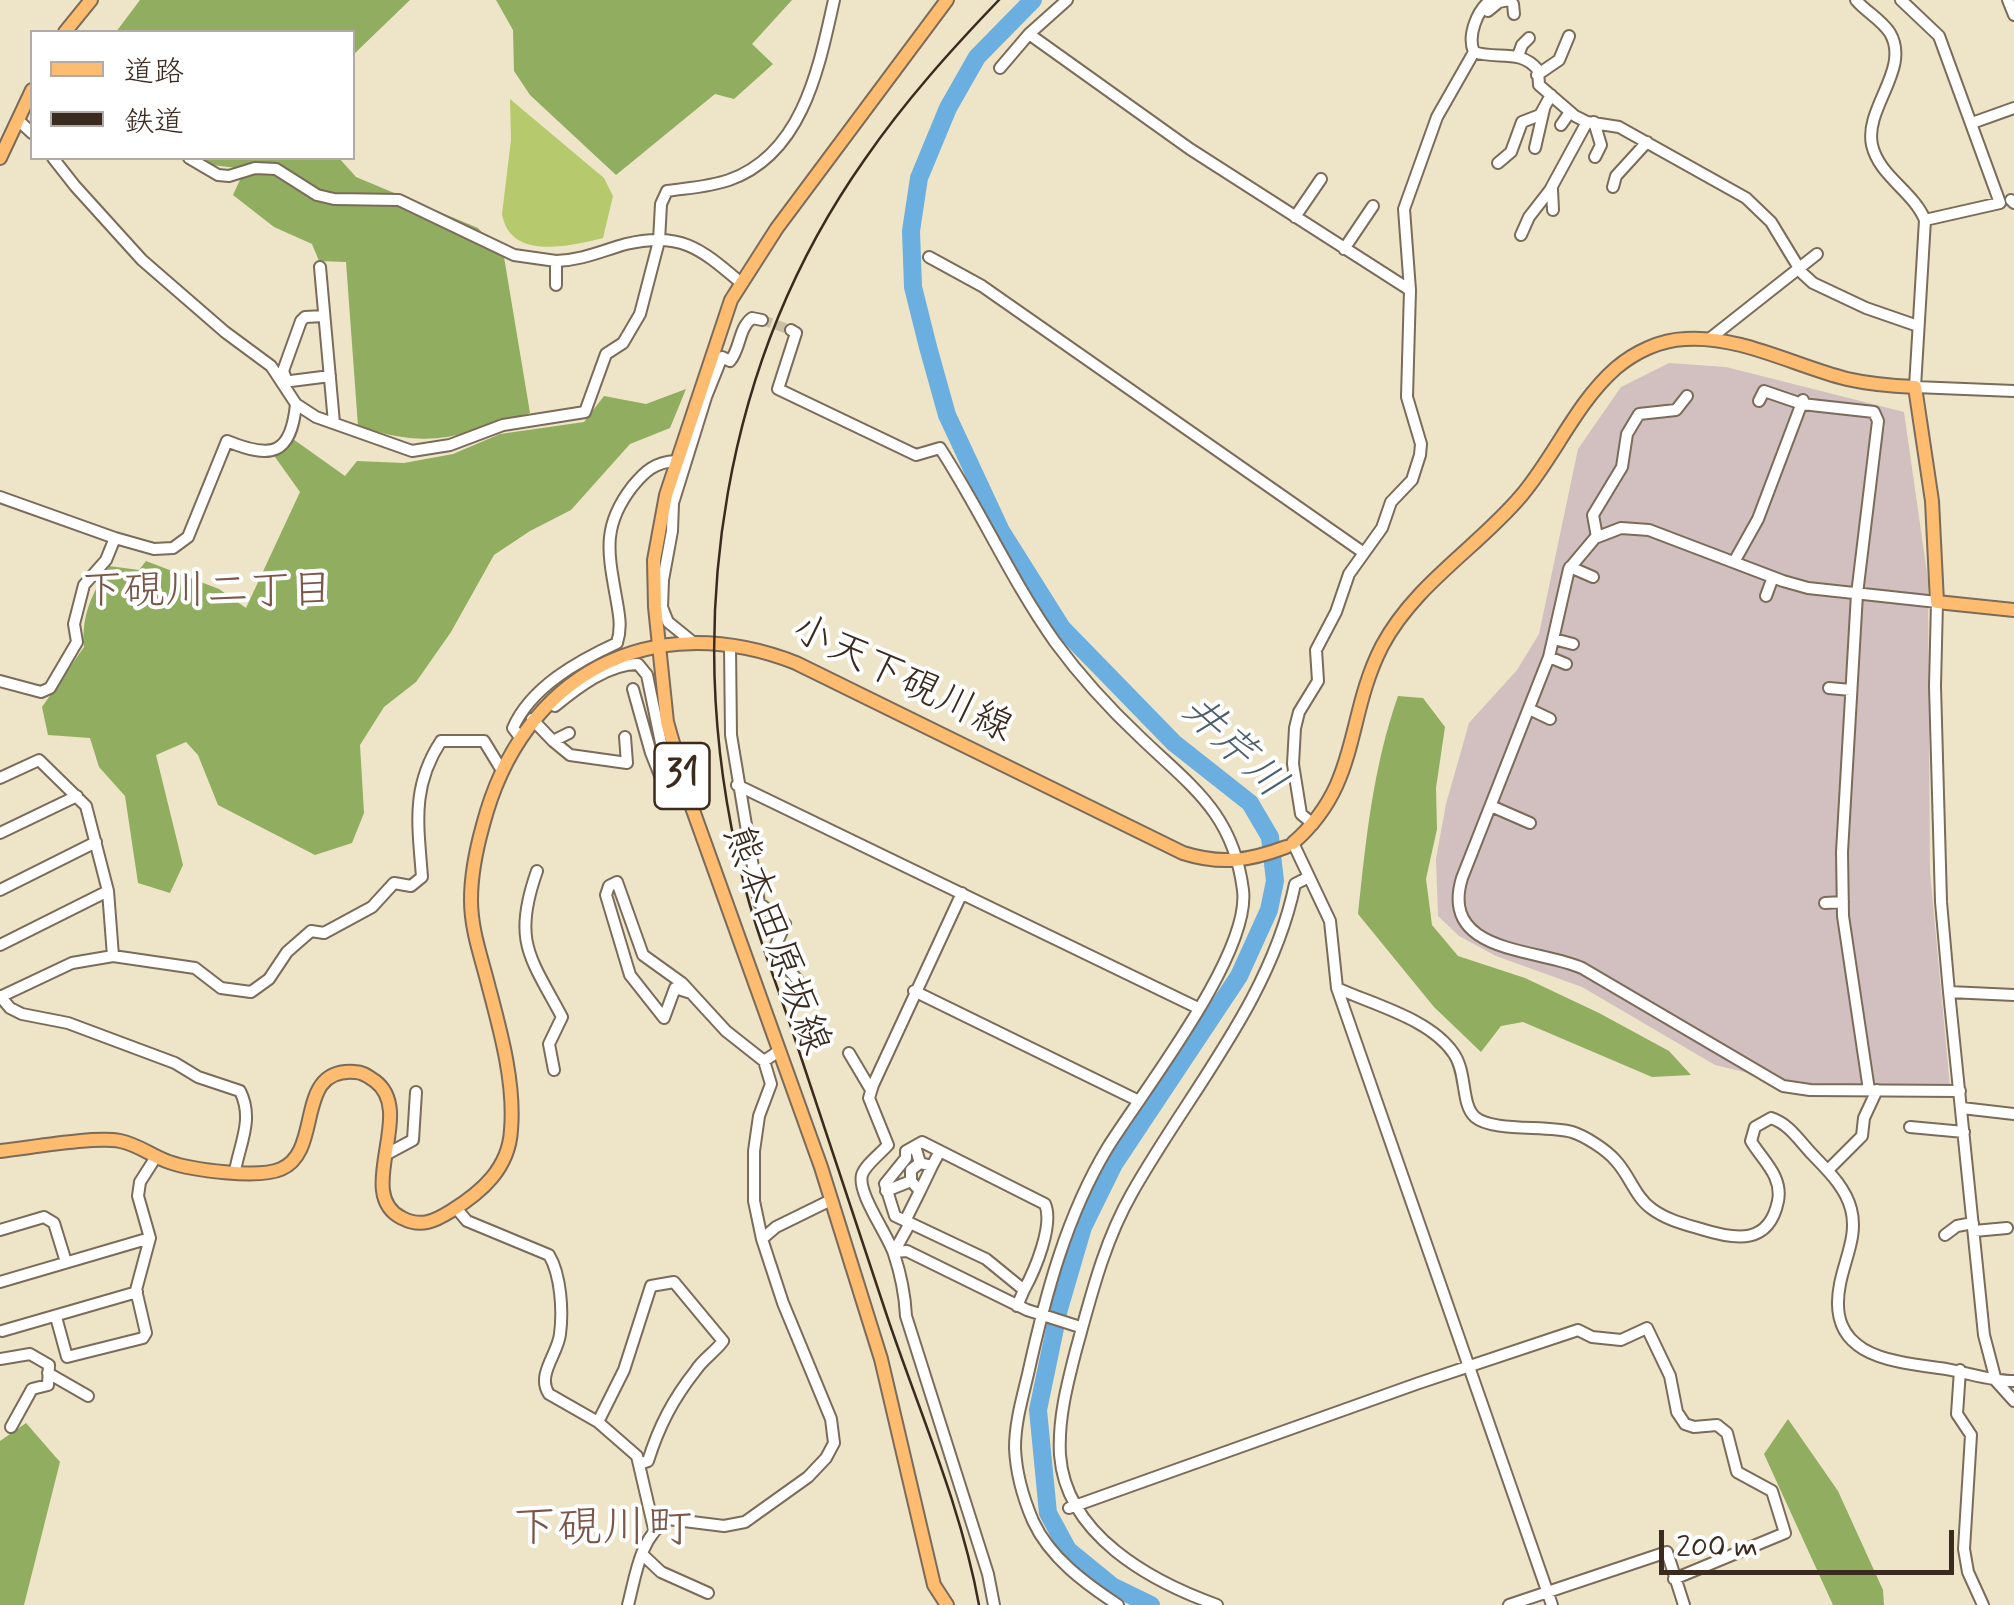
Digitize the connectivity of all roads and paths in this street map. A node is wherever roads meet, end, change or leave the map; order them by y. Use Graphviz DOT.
graph roads {
  1 [pos="91,0"];
  2 [pos="834,0"];
  3 [pos="947,0"];
  4 [pos="1067,0"];
  5 [pos="1856,0"];
  6 [pos="1901,0"];
  7 [pos="2008,0"];
  8 [pos="1482,6"];
  9 [pos="1514,14"];
  10 [pos="2014,15"];
  11 [pos="67,30"];
  12 [pos="1029,34"];
  13 [pos="1569,36"];
  14 [pos="1529,38"];
  15 [pos="1474,52"];
  16 [pos="1518,56"];
  17 [pos="1000,68"];
  18 [pos="1537,75"];
  19 [pos="30,94"];
  20 [pos="1550,95"];
  21 [pos="1544,108"];
  22 [pos="2014,108"];
  23 [pos="1570,112"];
  24 [pos="18,120"];
  25 [pos="1590,122"];
  26 [pos="1972,123"];
  27 [pos="1561,125"];
  28 [pos="30,132"];
  29 [pos="1647,142"];
  30 [pos="1535,148"];
  31 [pos="1595,157"];
  32 [pos="0,158"];
  33 [pos="54,160"];
  34 [pos="193,160"];
  35 [pos="1498,162"];
  36 [pos="1321,179"];
  37 [pos="1613,187"];
  38 [pos="1552,188"];
  39 [pos="2010,201"];
  40 [pos="1373,206"];
  41 [pos="1554,210"];
  42 [pos="1295,217"];
  43 [pos="1925,220"];
  44 [pos="1521,235"];
  45 [pos="658,241"];
  46 [pos="1344,249"];
  47 [pos="1817,254"];
  48 [pos="929,257"];
  49 [pos="556,261"];
  50 [pos="1798,266"];
  51 [pos="320,267"];
  52 [pos="740,282"];
  53 [pos="556,284"];
  54 [pos="1410,290"];
  55 [pos="324,316"];
  56 [pos="762,320"];
  57 [pos="1918,326"];
  58 [pos="791,330"];
  59 [pos="1708,340"];
  60 [pos="330,376"];
  61 [pos="284,381"];
  62 [pos="1914,387"];
  63 [pos="2014,391"];
  64 [pos="1687,396"];
  65 [pos="702,398"];
  66 [pos="1758,400"];
  67 [pos="1802,402"];
  68 [pos="296,404"];
  69 [pos="334,424"];
  70 [pos="676,461"];
  71 [pos="0,498"];
  72 [pos="1596,537"];
  73 [pos="116,538"];
  74 [pos="1686,544"];
  75 [pos="1364,553"];
  76 [pos="1681,556"];
  77 [pos="1734,562"];
  78 [pos="1570,566"];
  79 [pos="1594,577"];
  80 [pos="1773,578"];
  81 [pos="1858,594"];
  82 [pos="1766,596"];
  83 [pos="1936,602"];
  84 [pos="2014,610"];
  85 [pos="1554,639"];
  86 [pos="696,644"];
  87 [pos="1573,644"];
  88 [pos="658,646"];
  89 [pos="730,646"];
  90 [pos="1841,648"];
  91 [pos="1854,649"];
  92 [pos="1549,656"];
  93 [pos="1566,664"];
  94 [pos="0,681"];
  95 [pos="1829,688"];
  96 [pos="633,689"];
  97 [pos="1850,690"];
  98 [pos="1529,709"];
  99 [pos="1550,719"];
  100 [pos="534,722"];
  101 [pos="569,733"];
  102 [pos="519,736"];
  103 [pos="624,738"];
  104 [pos="553,741"];
  105 [pos="502,769"];
  106 [pos="660,773"];
  107 [pos="0,778"];
  108 [pos="738,785"];
  109 [pos="77,796"];
  110 [pos="689,799"];
  111 [pos="1491,806"];
  112 [pos="1530,823"];
  113 [pos="1313,824"];
  114 [pos="0,833"];
  115 [pos="96,842"];
  116 [pos="1286,846"];
  117 [pos="1239,861"];
  118 [pos="537,871"];
  119 [pos="1310,877"];
  120 [pos="0,890"];
  121 [pos="108,891"];
  122 [pos="962,893"];
  123 [pos="1839,895"];
  124 [pos="1825,903"];
  125 [pos="0,945"];
  126 [pos="113,956"];
  127 [pos="1337,988"];
  128 [pos="914,991"];
  129 [pos="1949,992"];
  130 [pos="691,993"];
  131 [pos="808,993"];
  132 [pos="0,996"];
  133 [pos="2014,996"];
  134 [pos="1198,1008"];
  135 [pos="778,1051"];
  136 [pos="849,1053"];
  137 [pos="764,1061"];
  138 [pos="554,1070"];
  139 [pos="871,1090"];
  140 [pos="1873,1090"];
  141 [pos="1960,1090"];
  142 [pos="416,1092"];
  143 [pos="1139,1101"];
  144 [pos="1962,1108"];
  145 [pos="2014,1114"];
  146 [pos="1910,1127"];
  147 [pos="1964,1132"];
  148 [pos="916,1146"];
  149 [pos="0,1151"];
  150 [pos="940,1151"];
  151 [pos="385,1155"];
  152 [pos="156,1157"];
  153 [pos="926,1165"];
  154 [pos="1828,1170"];
  155 [pos="235,1171"];
  156 [pos="911,1181"];
  157 [pos="886,1191"];
  158 [pos="920,1191"];
  159 [pos="831,1200"];
  160 [pos="456,1208"];
  161 [pos="908,1222"];
  162 [pos="1974,1227"];
  163 [pos="2007,1228"];
  164 [pos="0,1230"];
  165 [pos="1945,1235"];
  166 [pos="150,1238"];
  167 [pos="762,1240"];
  168 [pos="894,1252"];
  169 [pos="66,1262"];
  170 [pos="0,1282"];
  171 [pos="1024,1290"];
  172 [pos="137,1292"];
  173 [pos="1017,1306"];
  174 [pos="1044,1316"];
  175 [pos="56,1317"];
  176 [pos="1076,1325"];
  177 [pos="1,1329"];
  178 [pos="0,1359"];
  179 [pos="1470,1368"];
  180 [pos="1960,1370"];
  181 [pos="48,1374"];
  182 [pos="2014,1380"];
  183 [pos="1996,1381"];
  184 [pos="88,1396"];
  185 [pos="2014,1401"];
  186 [pos="598,1422"];
  187 [pos="11,1427"];
  188 [pos="639,1464"];
  189 [pos="1073,1507"];
  190 [pos="654,1528"];
  191 [pos="643,1555"];
  192 [pos="1674,1579"];
  193 [pos="708,1593"];
  194 [pos="1550,1599"];
  195 [pos="944,1600"];
  196 [pos="628,1605"];
  197 [pos="994,1605"];
  198 [pos="1118,1605"];
  199 [pos="1217,1605"];
  200 [pos="1509,1605"];
  201 [pos="1684,1605"];
  202 [pos="1983,1605"];
  1 -- 11 [label="main road"];
  2 -- 45 [label="street"];
  3 -- 52 [label="main road, 熊本田原坂線 / 31"];
  4 -- 12 [label="street"];
  5 -- 43 [label="street"];
  6 -- 26 [label="street"];
  7 -- 10 [label="street"];
  8 -- 9 [label="street"];
  8 -- 15 [label="street"];
  12 -- 17 [label="street"];
  12 -- 42 [label="street"];
  13 -- 18 [label="street"];
  14 -- 16 [label="street"];
  15 -- 16 [label="street"];
  15 -- 54 [label="street"];
  16 -- 18 [label="street"];
  18 -- 20 [label="street"];
  19 -- 24 [label="main road"];
  20 -- 21 [label="street"];
  20 -- 23 [label="street"];
  21 -- 30 [label="street"];
  21 -- 35 [label="street"];
  22 -- 26 [label="street"];
  23 -- 25 [label="street"];
  23 -- 27 [label="street"];
  24 -- 28 [label="street"];
  24 -- 32 [label="main road"];
  25 -- 29 [label="street"];
  25 -- 31 [label="street"];
  25 -- 38 [label="street"];
  26 -- 39 [label="street"];
  29 -- 37 [label="street"];
  29 -- 50 [label="street"];
  33 -- 61 [label="street"];
  34 -- 49 [label="street"];
  36 -- 42 [label="street"];
  38 -- 41 [label="street"];
  38 -- 44 [label="street"];
  39 -- 43 [label="street"];
  40 -- 46 [label="street"];
  42 -- 46 [label="street"];
  43 -- 57 [label="street"];
  45 -- 49 [label="street"];
  45 -- 52 [label="street"];
  45 -- 69 [label="street"];
  46 -- 54 [label="street"];
  47 -- 50 [label="street"];
  48 -- 75 [label="street"];
  49 -- 53 [label="street"];
  50 -- 57 [label="street"];
  50 -- 59 [label="street"];
  51 -- 55 [label="street"];
  52 -- 65 [label="main road, 熊本田原坂線 / 31"];
  54 -- 75 [label="street"];
  55 -- 60 [label="street"];
  55 -- 61 [label="street"];
  56 -- 65 [label="street"];
  57 -- 62 [label="street"];
  58 -- 117 [label="street"];
  59 -- 62 [label="main road, 小天下硯川線"];
  59 -- 113 [label="main road, 小天下硯川線"];
  60 -- 61 [label="street"];
  60 -- 69 [label="street"];
  61 -- 68 [label="street"];
  62 -- 63 [label="street"];
  62 -- 83 [label="main road"];
  64 -- 72 [label="street"];
  65 -- 70 [label="main road, 熊本田原坂線 / 31"];
  65 -- 86 [label="street"];
  66 -- 67 [label="street"];
  67 -- 77 [label="street"];
  67 -- 81 [label="street"];
  68 -- 69 [label="street"];
  68 -- 73 [label="street"];
  70 -- 88 [label="main road, 熊本田原坂線 / 31"];
  70 -- 102 [label="street"];
  71 -- 73 [label="street"];
  72 -- 74 [label="street"];
  72 -- 78 [label="street"];
  73 -- 94 [label="street"];
  74 -- 76 [label="street"];
  74 -- 77 [label="street"];
  75 -- 113 [label="street"];
  77 -- 80 [label="street"];
  78 -- 79 [label="street"];
  78 -- 85 [label="street"];
  80 -- 81 [label="street"];
  80 -- 82 [label="street"];
  81 -- 83 [label="street"];
  81 -- 91 [label="street"];
  83 -- 84 [label="main road"];
  83 -- 129 [label="street"];
  85 -- 87 [label="street"];
  85 -- 92 [label="street"];
  86 -- 88 [label="main road, 小天下硯川線"];
  86 -- 89 [label="main road, 小天下硯川線"];
  88 -- 100 [label="main road, 小天下硯川線"];
  88 -- 110 [label="main road, 熊本田原坂線 / 31"];
  89 -- 108 [label="street"];
  89 -- 117 [label="main road, 小天下硯川線"];
  90 -- 91 [label="street"];
  91 -- 97 [label="street"];
  92 -- 93 [label="street"];
  92 -- 98 [label="street"];
  95 -- 97 [label="street"];
  96 -- 106 [label="street"];
  97 -- 123 [label="street"];
  98 -- 99 [label="street"];
  98 -- 111 [label="street"];
  100 -- 102 [label="main road, 小天下硯川線"];
  100 -- 104 [label="street"];
  100 -- 106 [label="street"];
  101 -- 104 [label="street"];
  102 -- 105 [label="main road, 小天下硯川線"];
  103 -- 104 [label="street"];
  105 -- 126 [label="street"];
  105 -- 160 [label="main road, 小天下硯川線"];
  106 -- 110 [label="street"];
  107 -- 109 [label="street"];
  108 -- 122 [label="street"];
  108 -- 131 [label="street"];
  109 -- 114 [label="street"];
  109 -- 115 [label="street"];
  110 -- 135 [label="main road, 熊本田原坂線 / 31"];
  111 -- 112 [label="street"];
  111 -- 140 [label="street"];
  113 -- 116 [label="main road, 小天下硯川線"];
  115 -- 120 [label="street"];
  115 -- 121 [label="street"];
  116 -- 117 [label="main road, 小天下硯川線"];
  116 -- 119 [label="street"];
  117 -- 134 [label="street"];
  118 -- 138 [label="street"];
  119 -- 127 [label="street"];
  119 -- 189 [label="street"];
  121 -- 125 [label="street"];
  121 -- 126 [label="street"];
  122 -- 128 [label="street"];
  122 -- 134 [label="street"];
  123 -- 124 [label="street"];
  123 -- 140 [label="street"];
  126 -- 132 [label="street"];
  127 -- 154 [label="street"];
  127 -- 179 [label="street"];
  128 -- 139 [label="street"];
  128 -- 143 [label="street"];
  129 -- 133 [label="street"];
  129 -- 141 [label="street"];
  130 -- 130 [label="street"];
  130 -- 137 [label="street"];
  132 -- 155 [label="street"];
  134 -- 143 [label="street"];
  135 -- 137 [label="street"];
  135 -- 159 [label="main road, 熊本田原坂線 / 31"];
  136 -- 139 [label="street"];
  137 -- 167 [label="street"];
  139 -- 168 [label="street"];
  140 -- 141 [label="street"];
  140 -- 154 [label="street"];
  141 -- 144 [label="street"];
  142 -- 151 [label="street"];
  143 -- 174 [label="street"];
  144 -- 145 [label="street"];
  144 -- 147 [label="street"];
  146 -- 147 [label="street"];
  147 -- 162 [label="street"];
  148 -- 150 [label="street"];
  148 -- 153 [label="street"];
  148 -- 157 [label="street"];
  149 -- 152 [label="main road, 小天下硯川線"];
  150 -- 153 [label="street"];
  150 -- 171 [label="street"];
  151 -- 155 [label="main road, 小天下硯川線"];
  151 -- 160 [label="main road, 小天下硯川線"];
  152 -- 155 [label="main road, 小天下硯川線"];
  152 -- 166 [label="street"];
  153 -- 156 [label="street"];
  153 -- 158 [label="street"];
  154 -- 180 [label="street"];
  156 -- 157 [label="street"];
  156 -- 158 [label="street"];
  157 -- 161 [label="street"];
  158 -- 161 [label="street"];
  159 -- 167 [label="street"];
  159 -- 195 [label="main road, 熊本田原坂線 / 31"];
  160 -- 186 [label="street"];
  161 -- 168 [label="street"];
  161 -- 171 [label="street"];
  162 -- 163 [label="street"];
  162 -- 165 [label="street"];
  162 -- 183 [label="street"];
  164 -- 169 [label="street"];
  166 -- 169 [label="street"];
  166 -- 172 [label="street"];
  167 -- 190 [label="street"];
  168 -- 173 [label="street"];
  168 -- 197 [label="street"];
  169 -- 170 [label="street"];
  171 -- 173 [label="street"];
  172 -- 175 [label="street"];
  172 -- 175 [label="street"];
  173 -- 174 [label="street"];
  174 -- 176 [label="street"];
  174 -- 198 [label="street"];
  175 -- 177 [label="street"];
  178 -- 181 [label="street"];
  179 -- 189 [label="street"];
  179 -- 192 [label="street"];
  179 -- 194 [label="street"];
  180 -- 183 [label="street"];
  180 -- 202 [label="street"];
  181 -- 184 [label="street"];
  181 -- 187 [label="street"];
  182 -- 183 [label="street"];
  183 -- 185 [label="street"];
  186 -- 188 [label="street"];
  186 -- 188 [label="street"];
  188 -- 190 [label="street"];
  189 -- 199 [label="street"];
  190 -- 191 [label="street"];
  191 -- 193 [label="street"];
  191 -- 196 [label="street"];
  192 -- 194 [label="street"];
  192 -- 201 [label="street"];
  194 -- 200 [label="street"];
}
